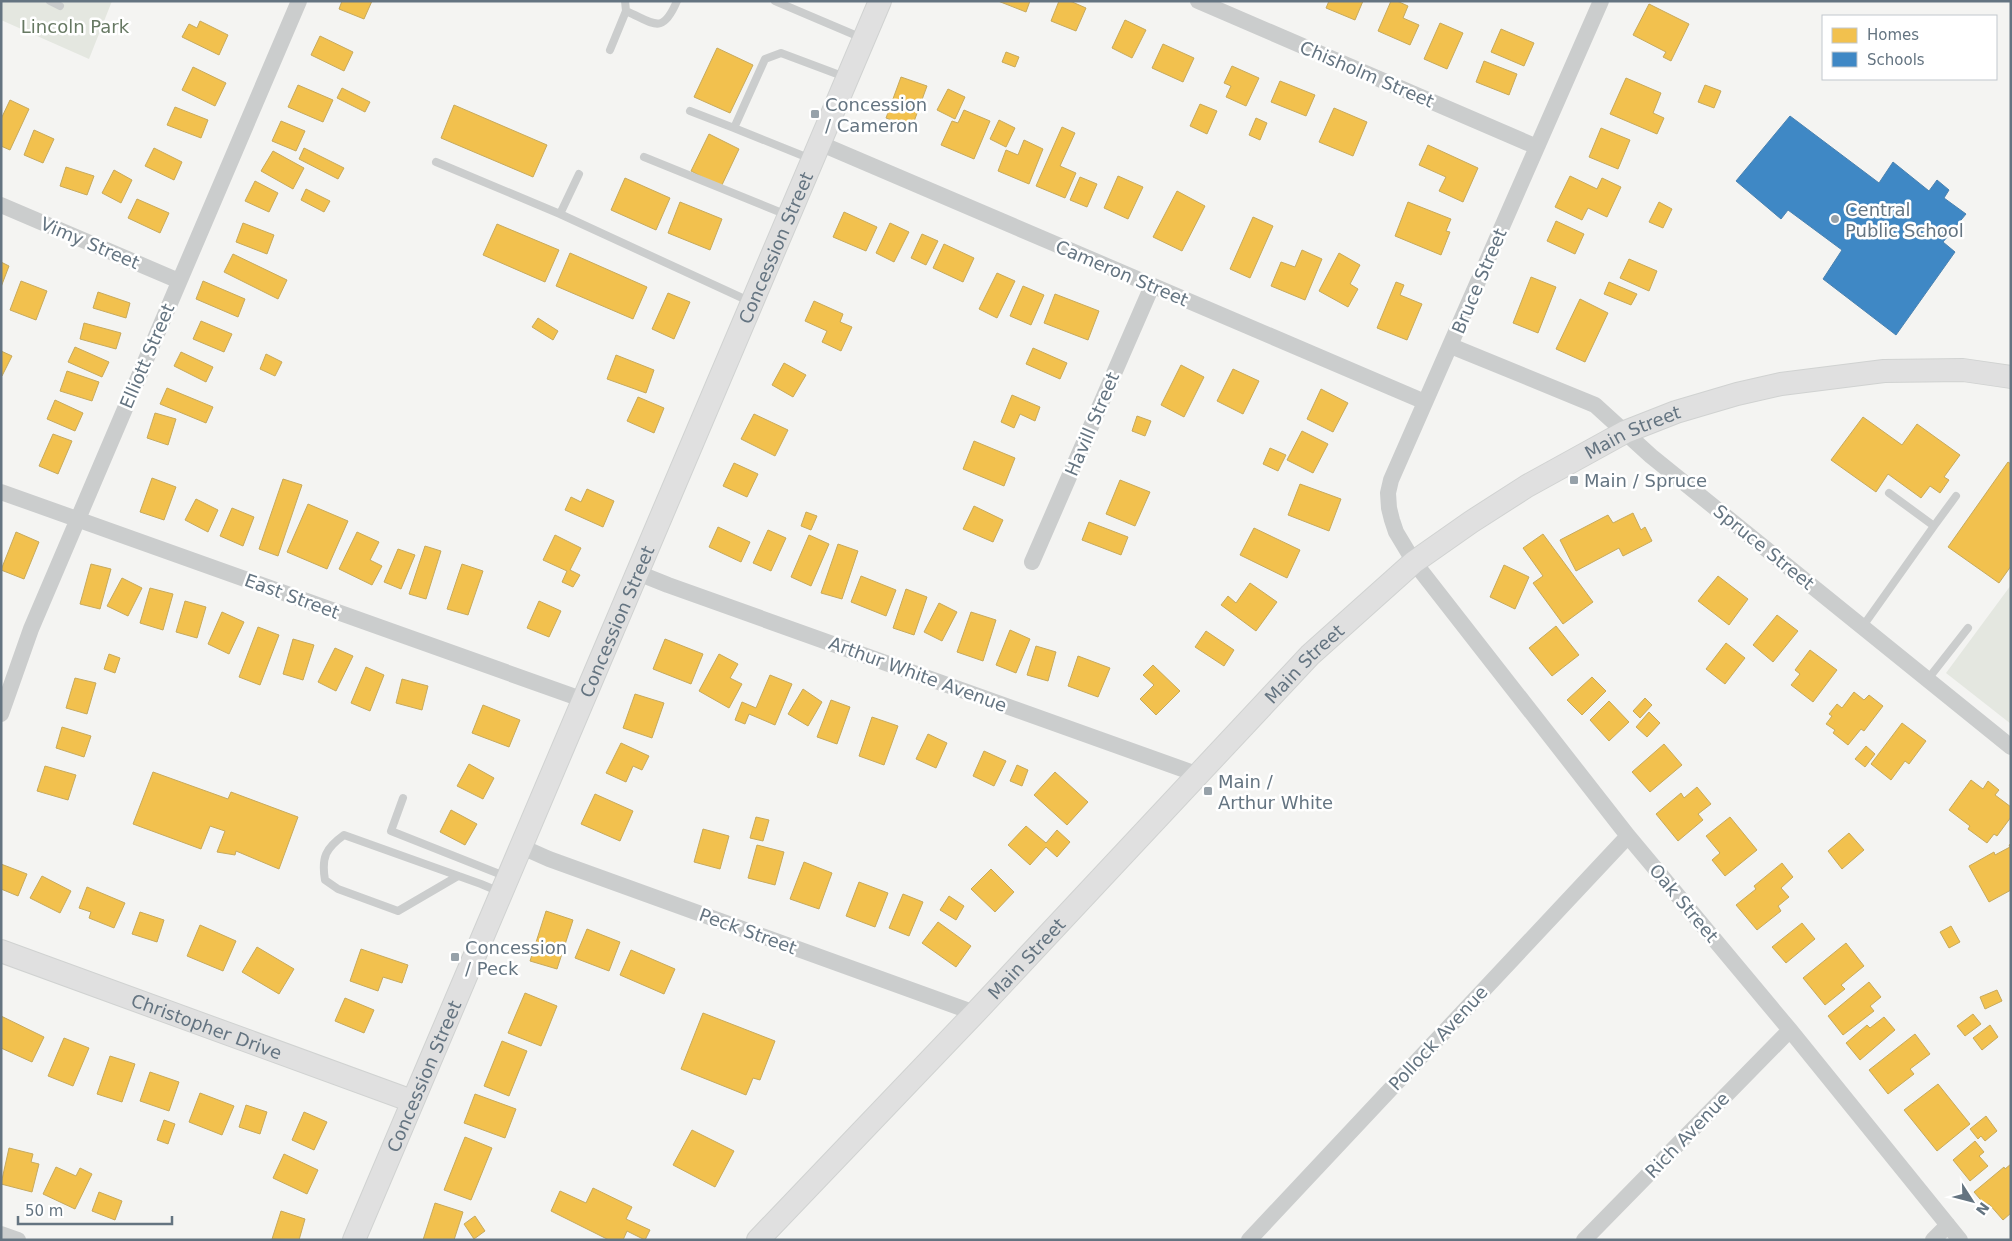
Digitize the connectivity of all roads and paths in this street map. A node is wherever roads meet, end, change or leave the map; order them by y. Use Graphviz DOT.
graph roads {
  1 [pos="50,1"];
  2 [pos="299,1"];
  3 [pos="625,1"];
  4 [pos="677,1"];
  5 [pos="774,1"];
  6 [pos="880,1"];
  7 [pos="1198,1"];
  8 [pos="1601,1"];
  9 [pos="60,6"];
  10 [pos="626,11"];
  11 [pos="864,38"];
  12 [pos="610,50"];
  13 [pos="847,78"];
  14 [pos="690,111"];
  15 [pos="734,128"];
  16 [pos="1537,147"];
  17 [pos="816,152"];
  18 [pos="644,157"];
  19 [pos="436,162"];
  20 [pos="579,174"];
  21 [pos="1,204"];
  22 [pos="560,214"];
  23 [pos="789,216"];
  24 [pos="179,281"];
  25 [pos="1152,286"];
  26 [pos="753,303"];
  27 [pos="1451,346"];
  28 [pos="2011,377"];
  29 [pos="1424,402"];
  30 [pos="1625,432"];
  31 [pos="1,492"];
  32 [pos="1889,493"];
  33 [pos="1956,496"];
  34 [pos="77,520"];
  35 [pos="1934,526"];
  36 [pos="1032,562"];
  37 [pos="1414,562"];
  38 [pos="638,573"];
  39 [pos="1863,626"];
  40 [pos="1968,628"];
  41 [pos="1928,679"];
  42 [pos="584,700"];
  43 [pos="1,714"];
  44 [pos="2011,747"];
  45 [pos="1199,775"];
  46 [pos="403,798"];
  47 [pos="1628,836"];
  48 [pos="522,847"];
  49 [pos="458,876"];
  50 [pos="505,885"];
  51 [pos="1,951"];
  52 [pos="975,1013"];
  53 [pos="1790,1030"];
  54 [pos="412,1101"];
  55 [pos="1948,1225"];
  56 [pos="1,1234"];
  57 [pos="18,1240"];
  58 [pos="354,1240"];
  59 [pos="758,1240"];
  60 [pos="1249,1240"];
  61 [pos="1584,1240"];
  62 [pos="1933,1240"];
  63 [pos="1960,1240"];
  1 -- 9 [label="lane"];
  2 -- 24 [label="street, Elliott Street"];
  3 -- 10 [label="lane"];
  4 -- 10 [label="lane"];
  5 -- 11 [label="lane"];
  6 -- 11 [label="main road, Concession Street"];
  7 -- 16 [label="street, Chisholm Street"];
  8 -- 16 [label="street, Bruce Street"];
  10 -- 12 [label="lane"];
  11 -- 13 [label="main road, Concession Street"];
  13 -- 15 [label="lane"];
  13 -- 17 [label="main road, Concession Street"];
  14 -- 15 [label="lane"];
  15 -- 17 [label="lane"];
  16 -- 27 [label="street, Bruce Street"];
  17 -- 23 [label="main road, Concession Street"];
  17 -- 25 [label="street, Cameron Street"];
  18 -- 23 [label="lane"];
  19 -- 22 [label="lane"];
  20 -- 22 [label="lane"];
  21 -- 24 [label="street, Vimy Street"];
  22 -- 26 [label="lane"];
  23 -- 26 [label="main road, Concession Street"];
  24 -- 34 [label="street, Elliott Street"];
  25 -- 29 [label="street, Cameron Street"];
  25 -- 36 [label="street, Havill Street"];
  26 -- 38 [label="main road, Concession Street"];
  27 -- 29 [label="street, Bruce Street"];
  27 -- 30 [label="street, Spruce Street"];
  28 -- 30 [label="main road, Main Street"];
  29 -- 37 [label="street, Bruce Street"];
  30 -- 37 [label="main road, Main Street"];
  30 -- 39 [label="street, Spruce Street"];
  31 -- 34 [label="street, East Street"];
  32 -- 35 [label="lane"];
  33 -- 35 [label="lane"];
  34 -- 42 [label="street, East Street"];
  34 -- 43 [label="street, Elliott Street"];
  35 -- 39 [label="lane"];
  37 -- 45 [label="main road, Main Street"];
  37 -- 47 [label="street, Oak Street"];
  38 -- 42 [label="main road, Concession Street"];
  38 -- 45 [label="street, Arthur White Avenue"];
  39 -- 41 [label="street, Spruce Street"];
  40 -- 41 [label="lane"];
  41 -- 44 [label="street, Spruce Street"];
  42 -- 48 [label="main road, Concession Street"];
  45 -- 52 [label="main road, Main Street"];
  46 -- 50 [label="lane"];
  47 -- 53 [label="street, Oak Street"];
  47 -- 60 [label="street, Pollock Avenue"];
  48 -- 50 [label="main road, Concession Street"];
  48 -- 52 [label="street, Peck Street"];
  49 -- 49 [label="lane"];
  49 -- 50 [label="lane"];
  50 -- 54 [label="main road, Concession Street"];
  51 -- 54 [label="main road, Christopher Drive"];
  52 -- 59 [label="main road, Main Street"];
  53 -- 55 [label="street, Oak Street"];
  53 -- 61 [label="street, Rich Avenue"];
  54 -- 58 [label="main road, Concession Street"];
  55 -- 62 [label="street"];
  55 -- 63 [label="street, Oak Street"];
  56 -- 57 [label="street"];
}
